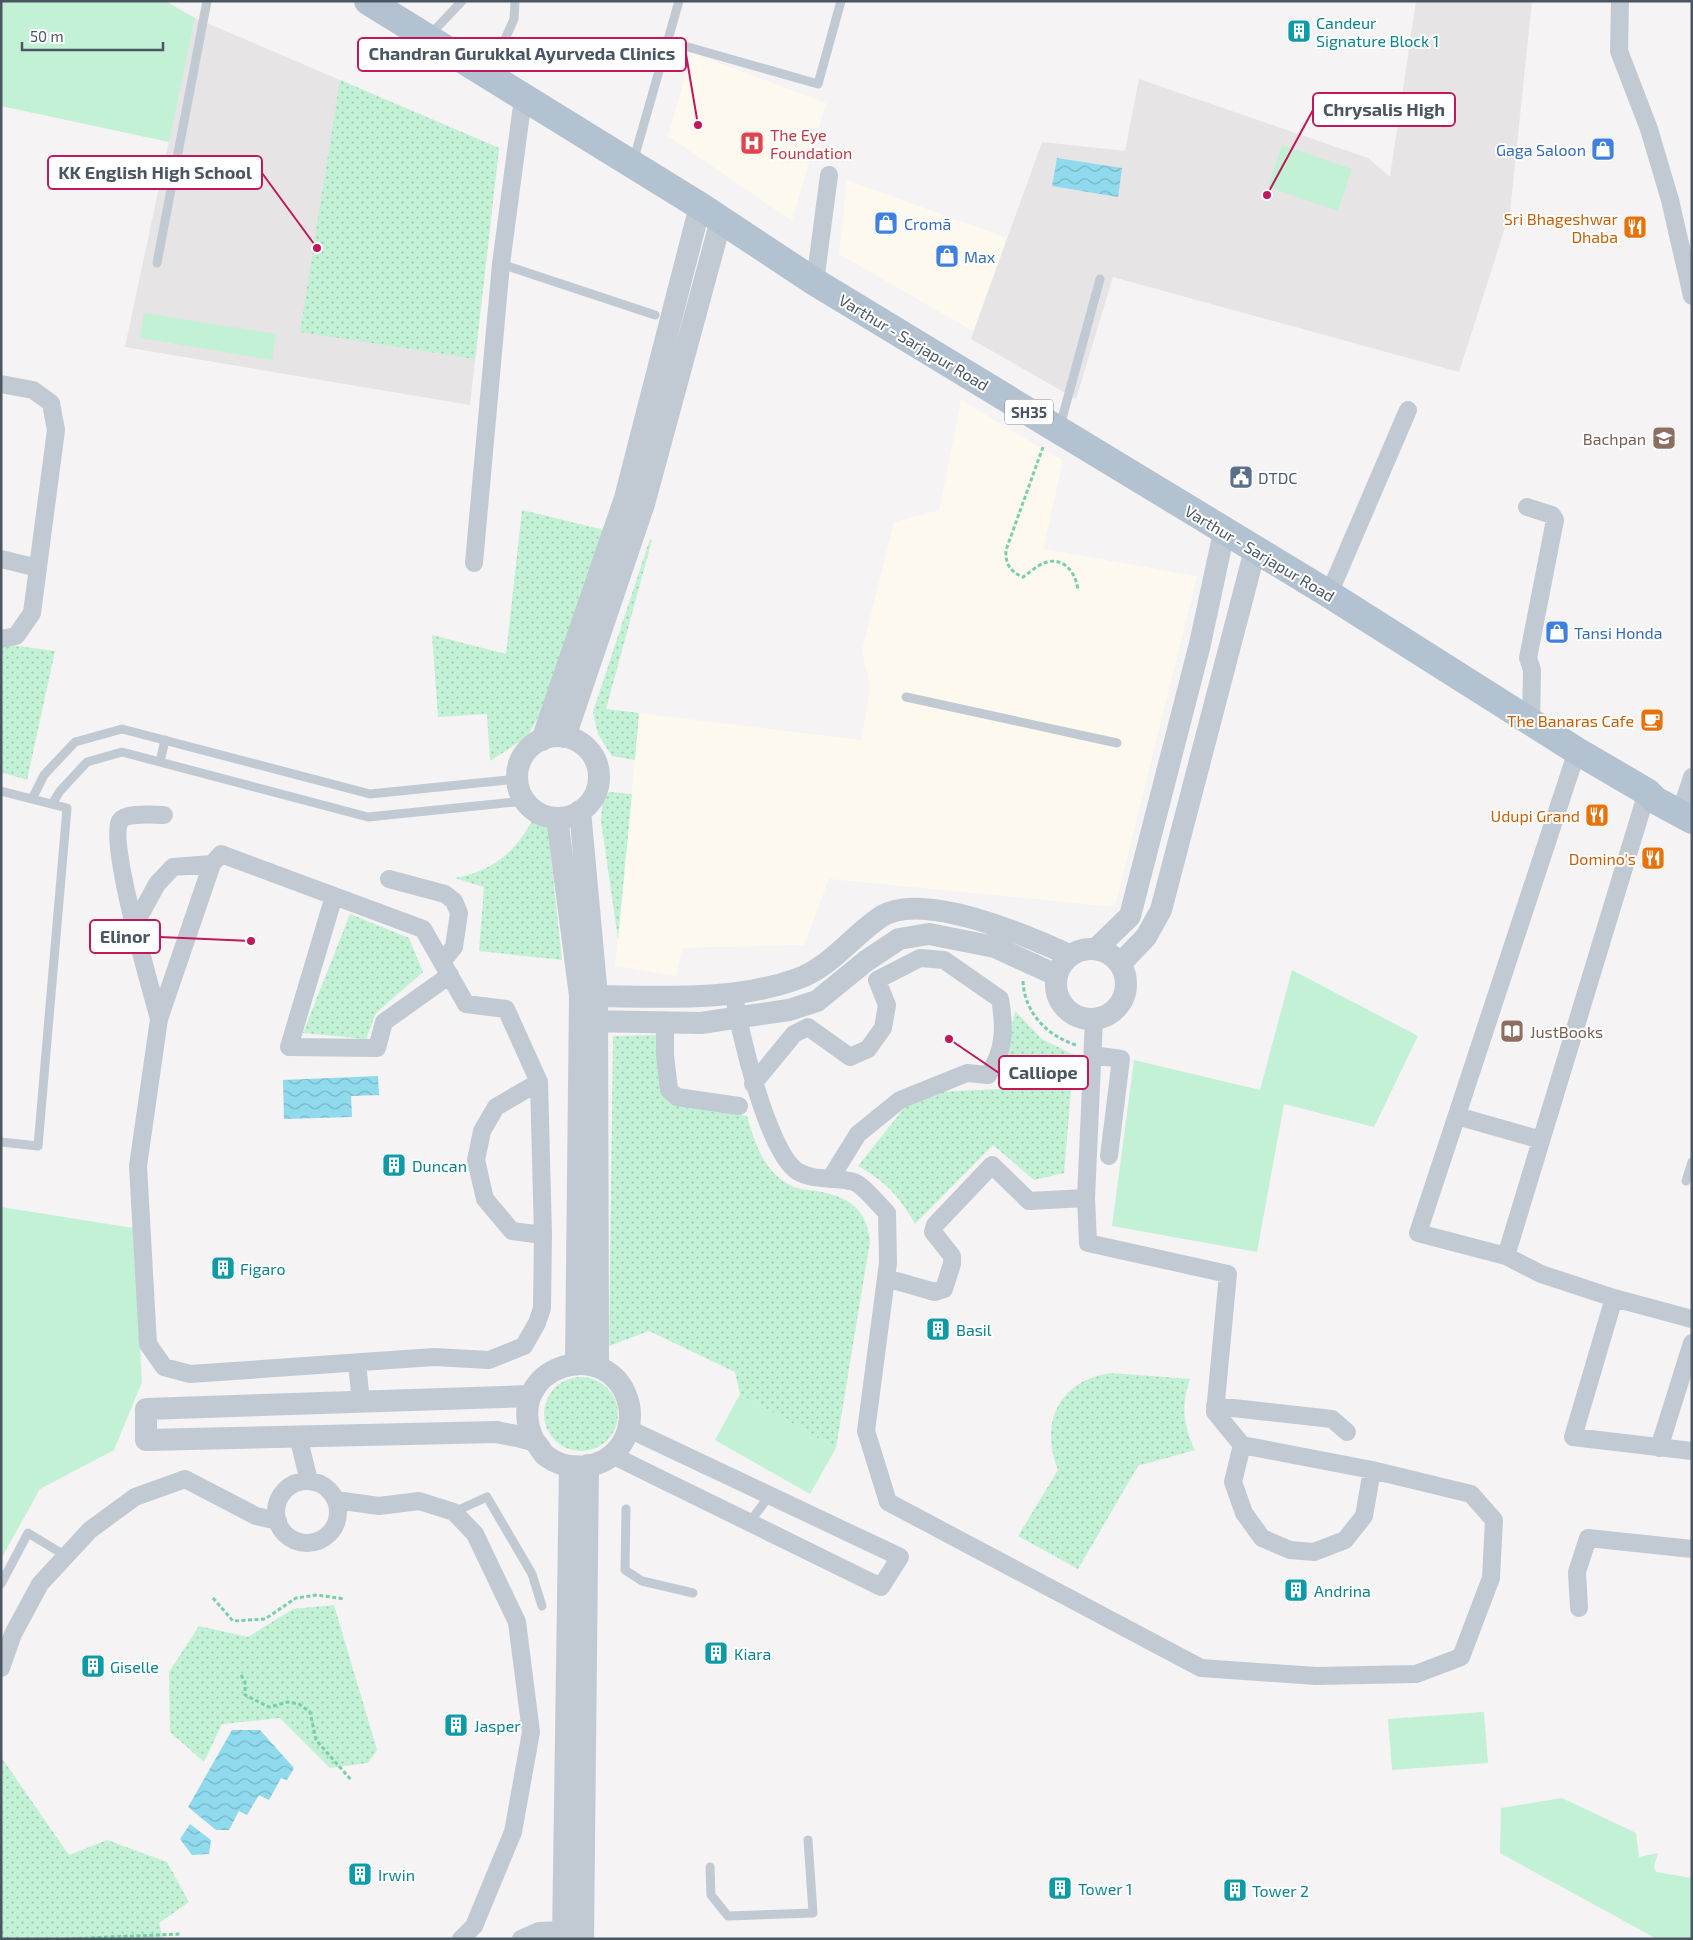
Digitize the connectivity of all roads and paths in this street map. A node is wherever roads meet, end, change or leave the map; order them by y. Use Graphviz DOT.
graph roads {
  1 [pos="207,1"];
  2 [pos="368,1"];
  3 [pos="462,1"];
  4 [pos="515,1"];
  5 [pos="679,1"];
  6 [pos="841,1"];
  7 [pos="1620,1"];
  8 [pos="427,38"];
  9 [pos="667,41"];
  10 [pos="489,76"];
  11 [pos="523,98"];
  12 [pos="632,164"];
  13 [pos="829,175"];
  14 [pos="711,213"];
  15 [pos="157,264"];
  16 [pos="501,264"];
  17 [pos="1100,279"];
  18 [pos="815,282"];
  19 [pos="1692,296"];
  20 [pos="655,315"];
  21 [pos="1,384"];
  22 [pos="1408,410"];
  23 [pos="1055,428"];
  24 [pos="1527,507"];
  25 [pos="1224,532"];
  26 [pos="1255,550"];
  27 [pos="1,559"];
  28 [pos="474,563"];
  29 [pos="38,568"];
  30 [pos="1078,591"];
  31 [pos="1329,594"];
  32 [pos="1,639"];
  33 [pos="1200,644"];
  34 [pos="1228,653"];
  35 [pos="906,698"];
  36 [pos="1531,722"];
  37 [pos="564,737"];
  38 [pos="165,740"];
  39 [pos="542,740"];
  40 [pos="1117,743"];
  41 [pos="1577,751"];
  42 [pos="160,762"];
  43 [pos="1692,777"];
  44 [pos="517,779"];
  45 [pos="1,791"];
  46 [pos="1647,792"];
  47 [pos="32,799"];
  48 [pos="525,801"];
  49 [pos="52,804"];
  50 [pos="580,811"];
  51 [pos="164,815"];
  52 [pos="1686,817"];
  53 [pos="557,818"];
  54 [pos="212,864"];
  55 [pos="389,879"];
  56 [pos="334,896"];
  57 [pos="134,926"];
  58 [pos="1096,949"];
  59 [pos="1069,955"];
  60 [pos="1025,960"];
  61 [pos="1120,964"];
  62 [pos="446,968"];
  63 [pos="1056,975"];
  64 [pos="734,993"];
  65 [pos="589,996"];
  66 [pos="736,1018"];
  67 [pos="159,1019"];
  68 [pos="1094,1019"];
  69 [pos="589,1021"];
  70 [pos="666,1023"];
  71 [pos="1093,1052"];
  72 [pos="539,1082"];
  73 [pos="753,1084"];
  74 [pos="739,1106"];
  75 [pos="1456,1116"];
  76 [pos="1541,1140"];
  77 [pos="1,1142"];
  78 [pos="1110,1156"];
  79 [pos="1692,1162"];
  80 [pos="830,1179"];
  81 [pos="1686,1181"];
  82 [pos="1086,1198"];
  83 [pos="543,1235"];
  84 [pos="1506,1256"];
  85 [pos="886,1278"];
  86 [pos="1614,1298"];
  87 [pos="1692,1319"];
  88 [pos="1692,1343"];
  89 [pos="357,1363"];
  90 [pos="576,1363"];
  91 [pos="598,1367"];
  92 [pos="530,1396"];
  93 [pos="361,1402"];
  94 [pos="1215,1406"];
  95 [pos="224,1407"];
  96 [pos="628,1428"];
  97 [pos="1347,1432"];
  98 [pos="298,1436"];
  99 [pos="224,1438"];
  100 [pos="534,1442"];
  101 [pos="1242,1445"];
  102 [pos="1659,1448"];
  103 [pos="1692,1451"];
  104 [pos="612,1455"];
  105 [pos="579,1466"];
  106 [pos="1372,1470"];
  107 [pos="309,1481"];
  108 [pos="770,1495"];
  109 [pos="336,1500"];
  110 [pos="626,1509"];
  111 [pos="454,1512"];
  112 [pos="278,1521"];
  113 [pos="749,1523"];
  114 [pos="1692,1550"];
  115 [pos="66,1556"];
  116 [pos="1,1584"];
  117 [pos="693,1592"];
  118 [pos="212,1598"];
  119 [pos="344,1599"];
  120 [pos="542,1606"];
  121 [pos="1579,1608"];
  122 [pos="1,1668"];
  123 [pos="241,1675"];
  124 [pos="352,1780"];
  125 [pos="808,1840"];
  126 [pos="710,1867"];
  127 [pos="180,1934"];
  128 [pos="573,1934"];
  129 [pos="65,1939"];
  130 [pos="461,1939"];
  131 [pos="521,1939"];
  1 -- 15 [label="lane"];
  2 -- 8 [label="main road, Varthur - Sarjapur Road / SH35"];
  3 -- 8 [label="lane"];
  4 -- 10 [label="lane"];
  5 -- 9 [label="lane"];
  6 -- 9 [label="lane"];
  7 -- 19 [label="street"];
  8 -- 10 [label="main road, Varthur - Sarjapur Road / SH35"];
  9 -- 12 [label="lane"];
  10 -- 11 [label="main road, Varthur - Sarjapur Road / SH35"];
  11 -- 12 [label="main road, Varthur - Sarjapur Road / SH35"];
  11 -- 16 [label="street"];
  12 -- 14 [label="main road, Varthur - Sarjapur Road / SH35"];
  13 -- 18 [label="street"];
  14 -- 18 [label="main road, Varthur - Sarjapur Road / SH35"];
  14 -- 37 [label="street"];
  14 -- 39 [label="street"];
  16 -- 20 [label="lane"];
  16 -- 28 [label="street"];
  17 -- 23 [label="lane"];
  18 -- 23 [label="main road, Varthur - Sarjapur Road / SH35"];
  21 -- 29 [label="street"];
  22 -- 31 [label="street"];
  23 -- 25 [label="main road, Varthur - Sarjapur Road / SH35"];
  23 -- 30 [label="path"];
  24 -- 36 [label="street"];
  25 -- 26 [label="main road, Varthur - Sarjapur Road / SH35"];
  25 -- 33 [label="street"];
  26 -- 31 [label="main road, Varthur - Sarjapur Road / SH35"];
  26 -- 34 [label="street"];
  27 -- 29 [label="street"];
  29 -- 32 [label="street"];
  31 -- 36 [label="main road, Varthur - Sarjapur Road / SH35"];
  33 -- 34 [label="street"];
  33 -- 58 [label="street"];
  34 -- 61 [label="street"];
  35 -- 40 [label="lane"];
  36 -- 41 [label="main road, Varthur - Sarjapur Road / SH35"];
  37 -- 39 [label="street"];
  37 -- 50 [label="street"];
  38 -- 42 [label="lane"];
  38 -- 44 [label="lane"];
  38 -- 47 [label="lane"];
  39 -- 44 [label="street"];
  41 -- 46 [label="main road, Varthur - Sarjapur Road / SH35"];
  41 -- 75 [label="street"];
  42 -- 48 [label="lane"];
  42 -- 49 [label="lane"];
  43 -- 52 [label="street"];
  44 -- 48 [label="street"];
  45 -- 47 [label="lane"];
  46 -- 52 [label="main road, Varthur - Sarjapur Road / SH35"];
  46 -- 76 [label="street"];
  47 -- 49 [label="lane"];
  48 -- 53 [label="street"];
  49 -- 77 [label="lane"];
  50 -- 53 [label="street"];
  50 -- 65 [label="street"];
  51 -- 57 [label="street"];
  53 -- 65 [label="street"];
  54 -- 56 [label="street"];
  54 -- 57 [label="street"];
  54 -- 67 [label="street"];
  55 -- 62 [label="street"];
  56 -- 62 [label="street"];
  56 -- 62 [label="street"];
  57 -- 67 [label="street"];
  58 -- 59 [label="street"];
  58 -- 61 [label="street"];
  59 -- 63 [label="street"];
  59 -- 64 [label="street"];
  60 -- 63 [label="street"];
  60 -- 66 [label="street"];
  60 -- 71 [label="path"];
  61 -- 68 [label="street"];
  62 -- 72 [label="street"];
  63 -- 68 [label="street"];
  64 -- 65 [label="street"];
  64 -- 66 [label="street"];
  65 -- 69 [label="street"];
  66 -- 70 [label="street"];
  66 -- 73 [label="street"];
  67 -- 89 [label="street"];
  68 -- 71 [label="street"];
  69 -- 70 [label="street"];
  69 -- 90 [label="street"];
  69 -- 91 [label="street"];
  70 -- 74 [label="street"];
  71 -- 78 [label="street"];
  71 -- 82 [label="street"];
  72 -- 83 [label="street"];
  72 -- 83 [label="street"];
  73 -- 80 [label="street"];
  73 -- 80 [label="street"];
  75 -- 76 [label="street"];
  75 -- 84 [label="street"];
  76 -- 84 [label="street"];
  79 -- 81 [label="lane"];
  80 -- 85 [label="street"];
  82 -- 85 [label="street"];
  82 -- 94 [label="street"];
  83 -- 89 [label="street"];
  84 -- 86 [label="street"];
  85 -- 106 [label="street"];
  86 -- 87 [label="street"];
  86 -- 102 [label="street"];
  88 -- 102 [label="street"];
  89 -- 93 [label="street"];
  90 -- 91 [label="street"];
  90 -- 92 [label="street"];
  91 -- 96 [label="street"];
  92 -- 93 [label="street"];
  92 -- 100 [label="street"];
  93 -- 95 [label="street"];
  94 -- 97 [label="street"];
  94 -- 101 [label="street"];
  95 -- 99 [label="street"];
  95 -- 99 [label="street"];
  96 -- 104 [label="street"];
  96 -- 108 [label="street"];
  98 -- 99 [label="street"];
  98 -- 100 [label="street"];
  98 -- 107 [label="street"];
  100 -- 105 [label="street"];
  101 -- 106 [label="street"];
  101 -- 106 [label="street"];
  102 -- 103 [label="street"];
  104 -- 105 [label="street"];
  104 -- 113 [label="street"];
  105 -- 128 [label="street"];
  107 -- 109 [label="street"];
  107 -- 112 [label="street"];
  108 -- 113 [label="lane"];
  108 -- 113 [label="street"];
  109 -- 111 [label="street"];
  109 -- 112 [label="street"];
  110 -- 117 [label="lane"];
  111 -- 120 [label="lane"];
  111 -- 130 [label="street"];
  112 -- 115 [label="street"];
  114 -- 121 [label="street"];
  115 -- 116 [label="lane"];
  115 -- 122 [label="street"];
  118 -- 119 [label="path"];
  123 -- 124 [label="path"];
  125 -- 126 [label="lane"];
  127 -- 129 [label="path"];
  128 -- 131 [label="street"];
}
